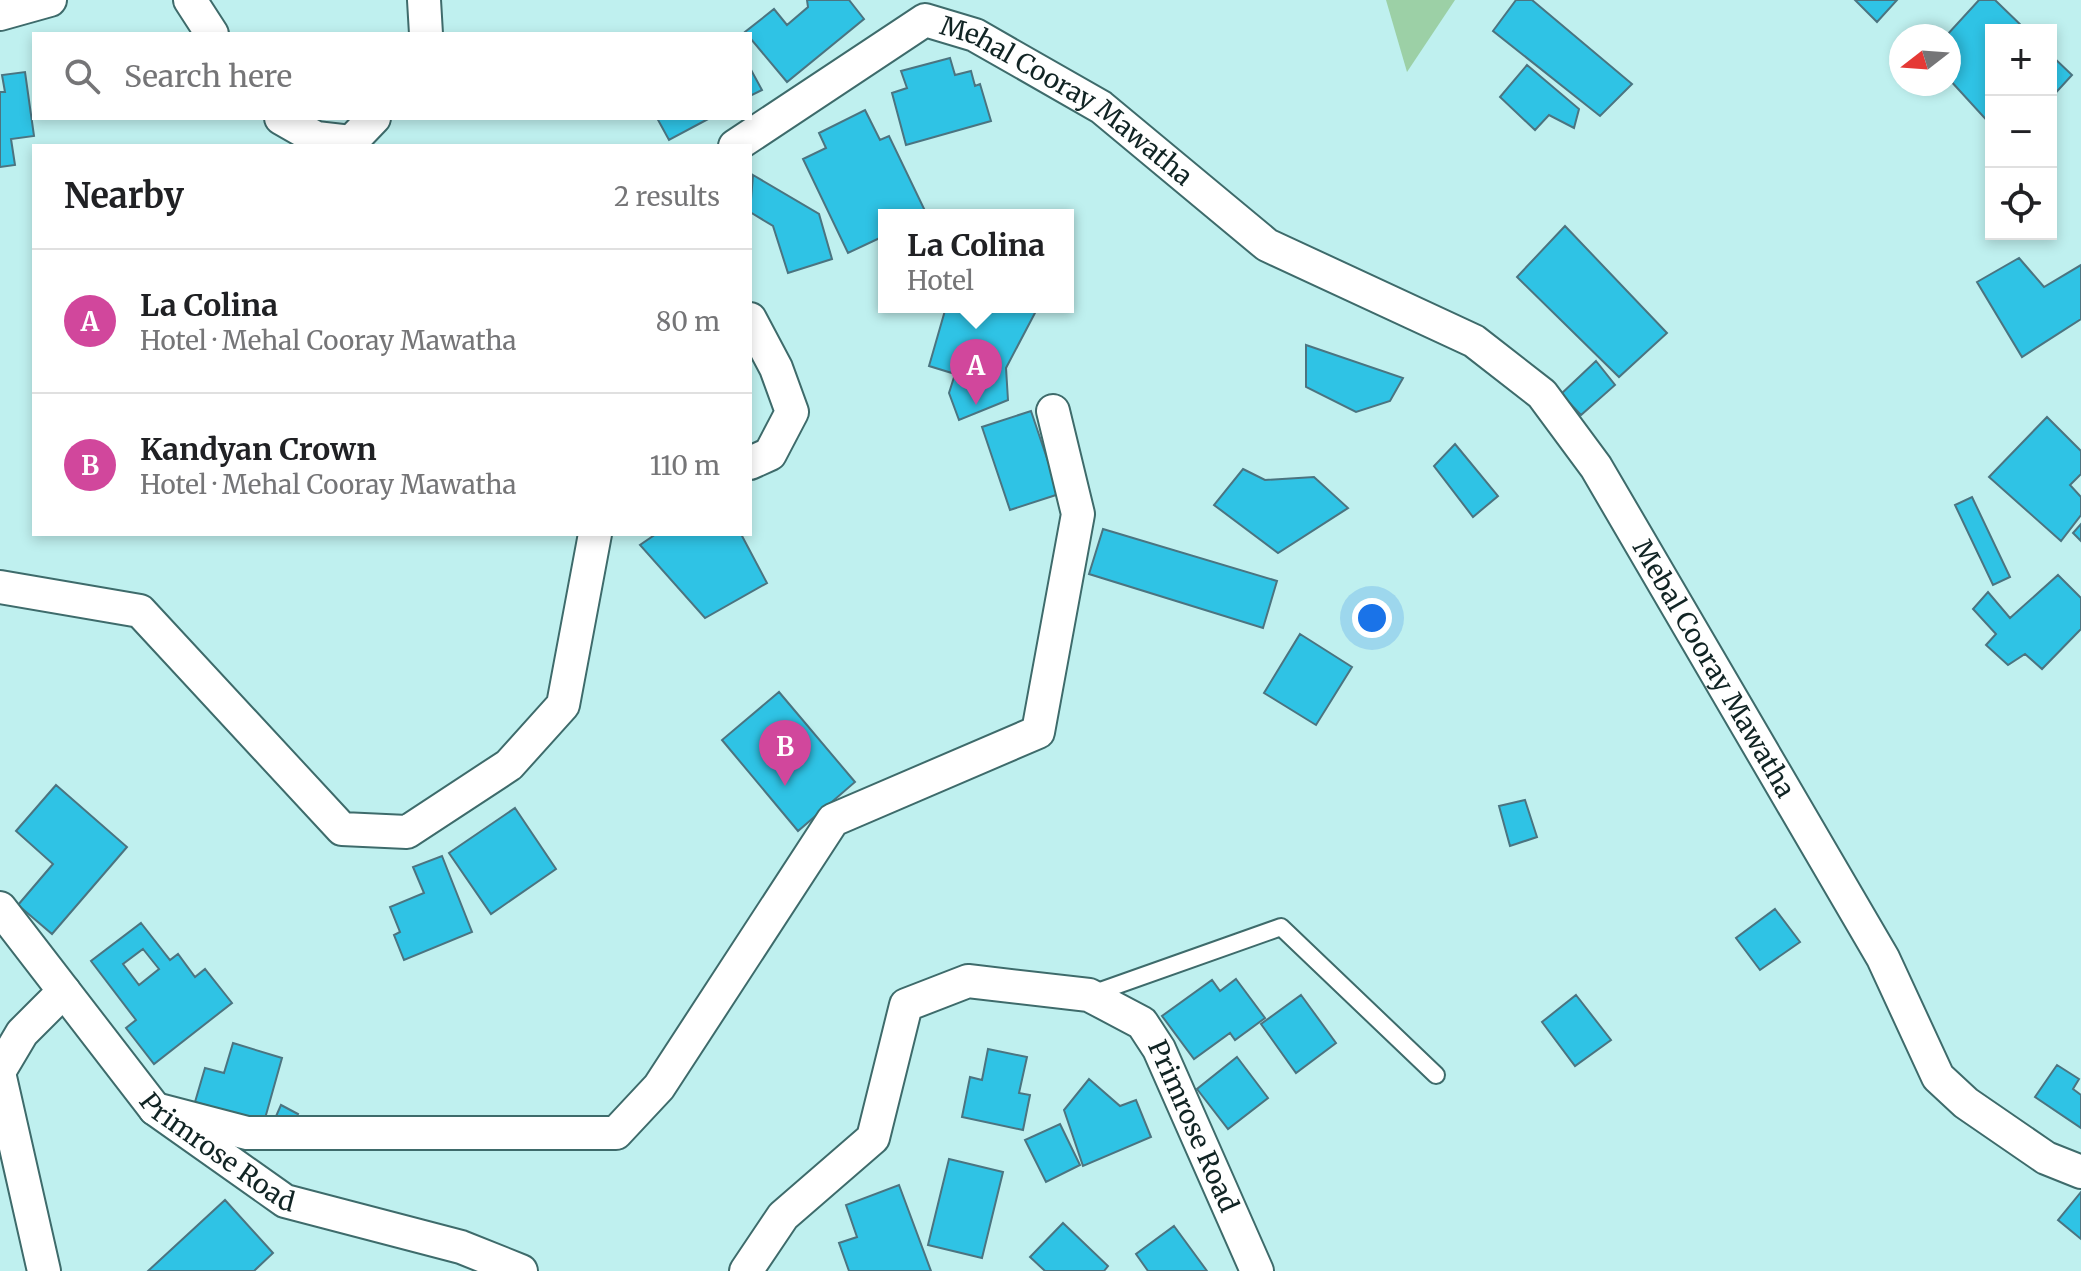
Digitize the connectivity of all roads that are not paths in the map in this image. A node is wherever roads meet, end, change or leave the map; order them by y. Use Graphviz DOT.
graph roads {
  1 [pos="50,0"];
  2 [pos="190,0"];
  3 [pos="424,0"];
  4 [pos="918,10"];
  5 [pos="0,14"];
  6 [pos="211,32"];
  7 [pos="426,32"];
  8 [pos="284,120"];
  9 [pos="372,120"];
  10 [pos="738,144"];
  11 [pos="1267,245"];
  12 [pos="752,323"];
  13 [pos="1053,411"];
  14 [pos="752,462"];
  15 [pos="595,536"];
  16 [pos="0,587"];
  17 [pos="0,908"];
  18 [pos="64,991"];
  19 [pos="1089,995"];
  20 [pos="0,1070"];
  21 [pos="1436,1075"];
  22 [pos="0,1077"];
  23 [pos="155,1109"];
  24 [pos="2081,1172"];
  25 [pos="44,1271"];
  26 [pos="521,1271"];
  27 [pos="746,1271"];
  28 [pos="1257,1271"];
  1 -- 5 [label="street"];
  2 -- 6 [label="street"];
  3 -- 7 [label="street"];
  4 -- 10 [label="street, Mehal Cooray Mawatha"];
  4 -- 11 [label="street, Mehal Cooray Mawatha"];
  8 -- 9 [label="street"];
  11 -- 24 [label="street, Mebal Cooray Mawatha"];
  12 -- 14 [label="street"];
  13 -- 23 [label="street"];
  15 -- 16 [label="street"];
  17 -- 18 [label="street, Primrose Road"];
  18 -- 20 [label="street"];
  18 -- 23 [label="street, Primrose Road"];
  19 -- 21 [label="lane"];
  19 -- 27 [label="street, Primrose Road"];
  19 -- 28 [label="street, Primrose Road"];
  22 -- 25 [label="street"];
  23 -- 26 [label="street, Primrose Road"];
}
